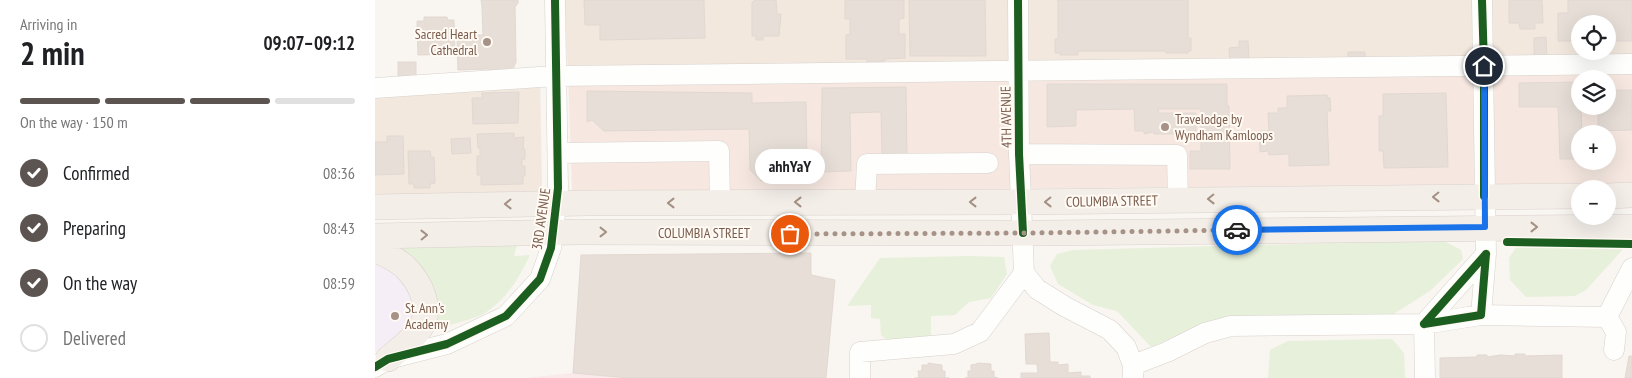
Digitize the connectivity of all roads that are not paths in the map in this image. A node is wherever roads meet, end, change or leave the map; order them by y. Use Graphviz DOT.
graph roads {
  1 [pos="555,0"];
  2 [pos="1018,0"];
  3 [pos="1482,0"];
  4 [pos="1632,64"];
  5 [pos="1484,66"];
  6 [pos="1018,71"];
  7 [pos="555,76"];
  8 [pos="375,88"];
  9 [pos="558,153"];
  10 [pos="1019,154"];
  11 [pos="988,163"];
  12 [pos="1485,196"];
  13 [pos="1571,196"];
  14 [pos="1616,196"];
  15 [pos="1632,196"];
  16 [pos="1178,200"];
  17 [pos="865,202"];
  18 [pos="1021,202"];
  19 [pos="557,203"];
  20 [pos="720,203"];
  21 [pos="375,207"];
  22 [pos="1485,227"];
  23 [pos="1632,227"];
  24 [pos="554,233"];
  25 [pos="1023,233"];
  26 [pos="375,236"];
  27 [pos="375,250"];
  28 [pos="1486,254"];
  29 [pos="1632,268"];
  30 [pos="1024,273"];
  31 [pos="1481,315"];
  32 [pos="1607,317"];
  33 [pos="1424,324"];
  34 [pos="1614,350"];
  35 [pos="381,363"];
  36 [pos="1133,371"];
  37 [pos="860,378"];
  38 [pos="1425,378"];
  1 -- 7 [label="street, 3RD AVENUE"];
  2 -- 6 [label="street, 4TH AVENUE"];
  3 -- 5 [label="street"];
  4 -- 5 [label="street"];
  5 -- 6 [label="street"];
  5 -- 12 [label="street"];
  6 -- 7 [label="street"];
  6 -- 10 [label="street, 4TH AVENUE"];
  7 -- 8 [label="street"];
  7 -- 9 [label="street, 3RD AVENUE"];
  9 -- 19 [label="street, 3RD AVENUE"];
  9 -- 20 [label="street"];
  10 -- 16 [label="street"];
  10 -- 18 [label="street, 4TH AVENUE"];
  11 -- 17 [label="street"];
  12 -- 13 [label="main road, COLUMBIA STREET"];
  12 -- 16 [label="main road, COLUMBIA STREET, one-way"];
  12 -- 22 [label="street"];
  14 -- 15 [label="main road"];
  16 -- 18 [label="main road, COLUMBIA STREET, one-way"];
  18 -- 17 [label="main road, COLUMBIA STREET, one-way"];
  17 -- 20 [label="main road, COLUMBIA STREET, one-way"];
  18 -- 25 [label="street, 4TH AVENUE"];
  20 -- 19 [label="main road, COLUMBIA STREET, one-way"];
  19 -- 21 [label="main road, COLUMBIA STREET, one-way"];
  19 -- 24 [label="street, 3RD AVENUE"];
  22 -- 23 [label="main road, COLUMBIA STREET, one-way"];
  22 -- 25 [label="main road, COLUMBIA STREET"];
  22 -- 28 [label="street"];
  24 -- 25 [label="main road, COLUMBIA STREET, one-way"];
  26 -- 24 [label="main road, COLUMBIA STREET, one-way"];
  24 -- 35 [label="street, 3RD AVENUE"];
  25 -- 30 [label="street, 4TH AVENUE"];
  27 -- 35 [label="main road"];
  28 -- 31 [label="street"];
  28 -- 33 [label="street"];
  29 -- 32 [label="street"];
  30 -- 36 [label="street"];
  30 -- 37 [label="street"];
  31 -- 32 [label="street"];
  31 -- 33 [label="street"];
  32 -- 34 [label="street"];
  33 -- 36 [label="street"];
  33 -- 38 [label="street"];
}
